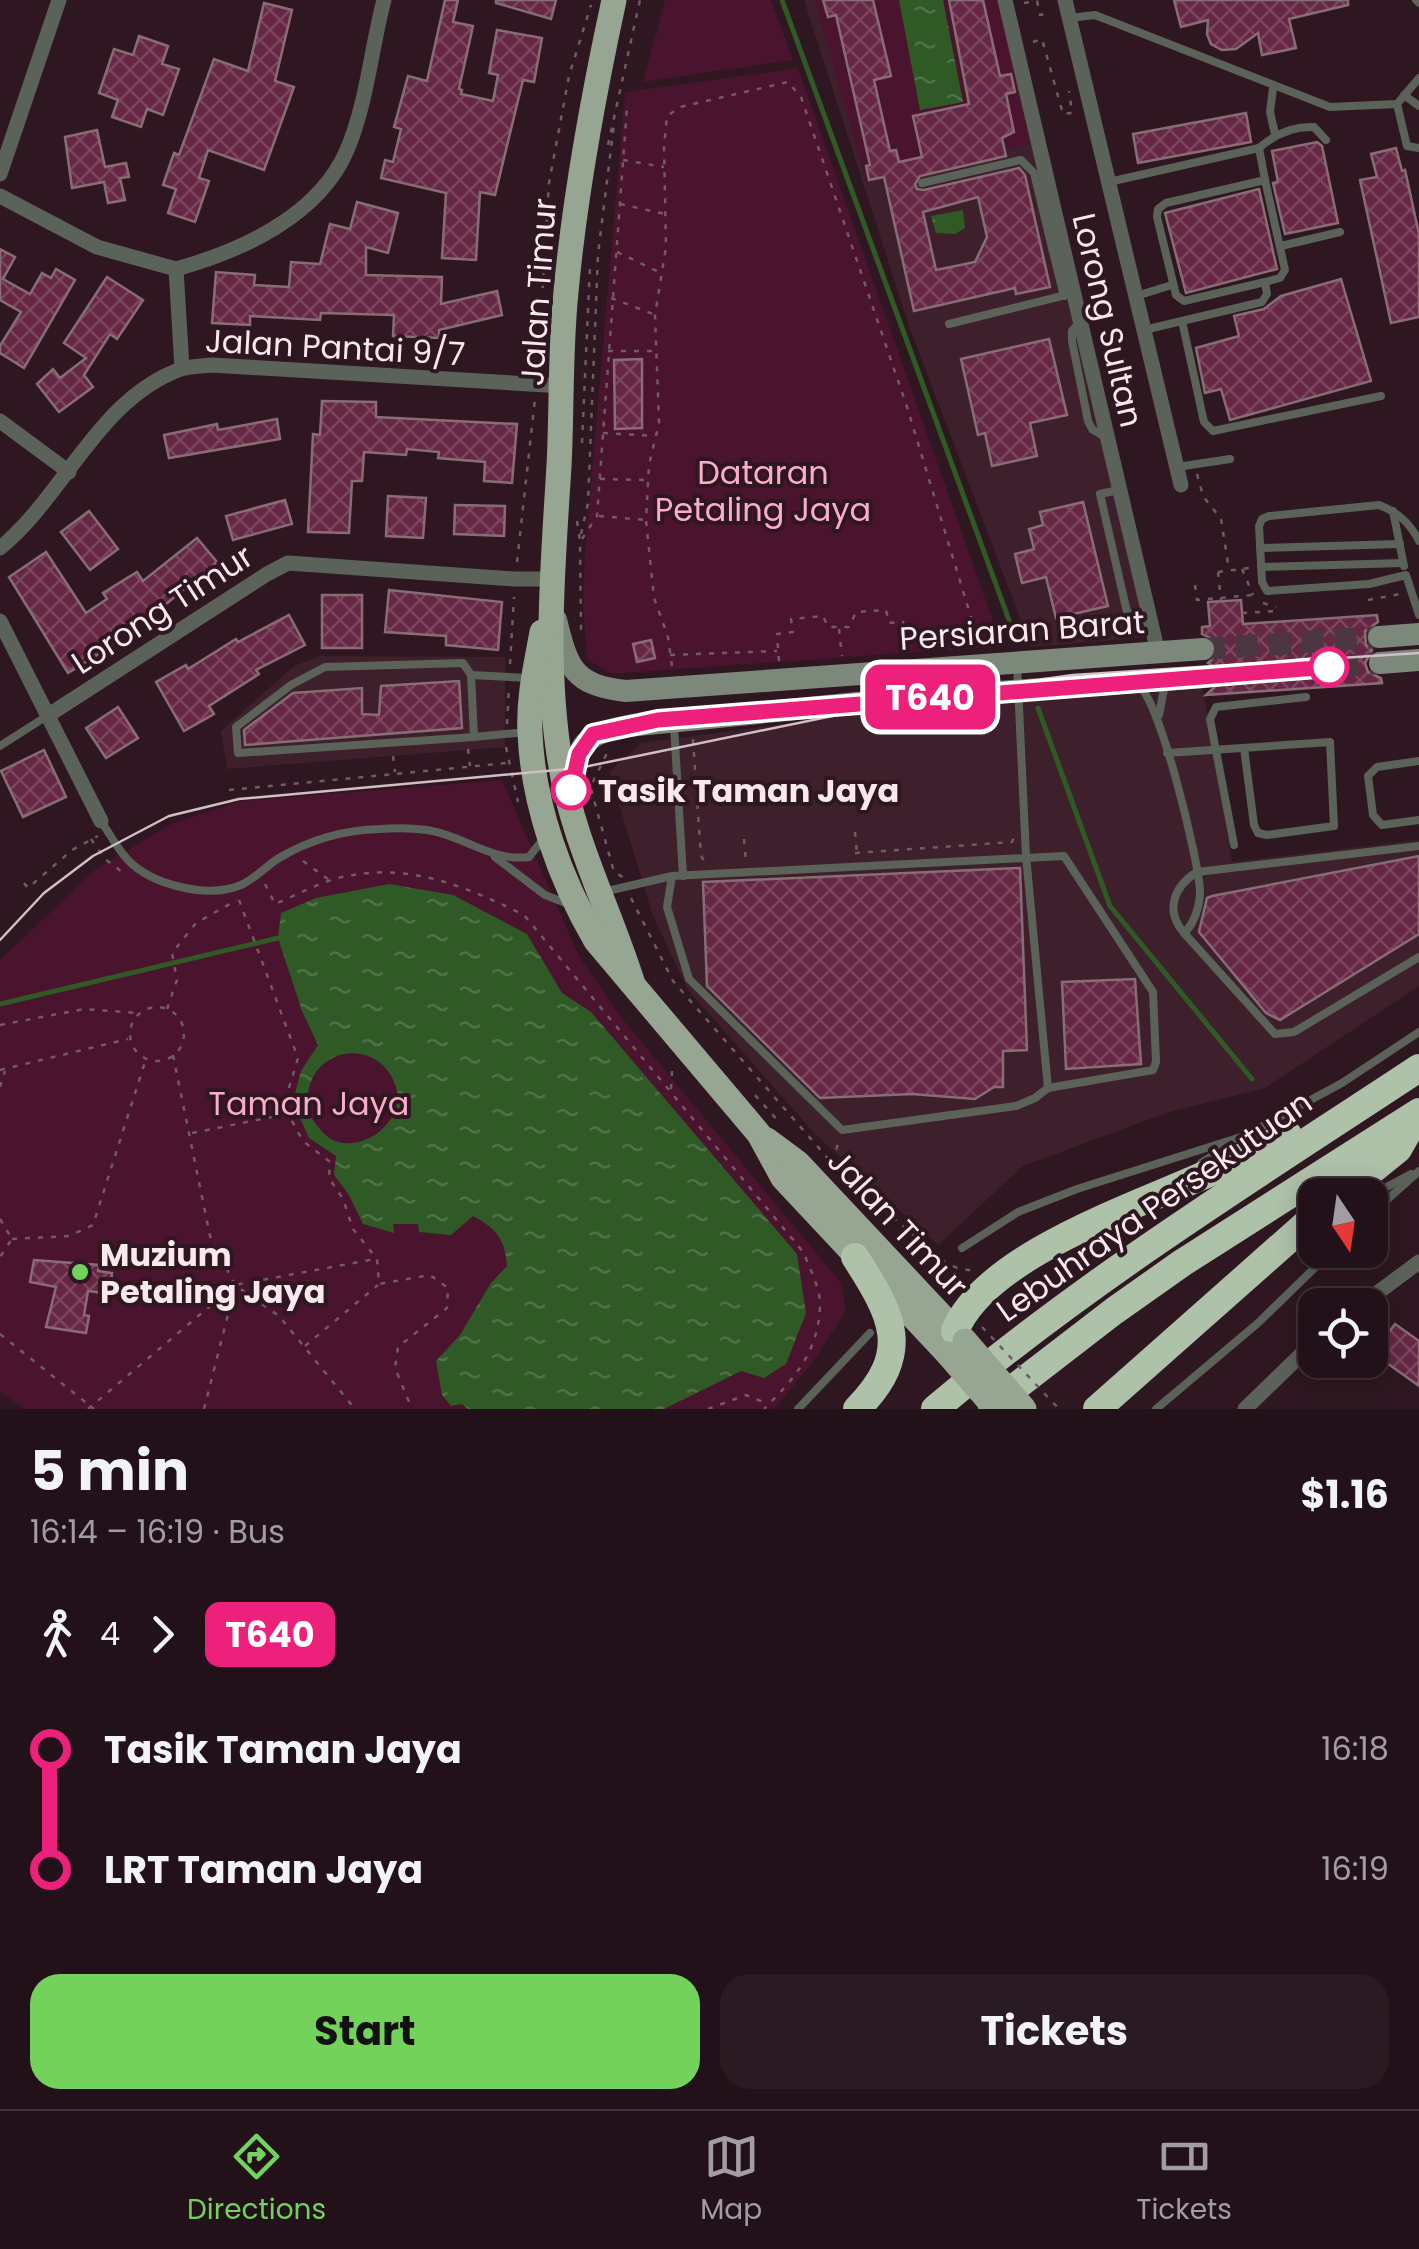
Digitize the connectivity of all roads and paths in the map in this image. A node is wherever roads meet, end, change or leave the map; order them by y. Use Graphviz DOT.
graph roads {
  1 [pos="59,0"];
  2 [pos="384,0"];
  3 [pos="614,0"];
  4 [pos="640,0"];
  5 [pos="1005,0"];
  6 [pos="1065,0"];
  7 [pos="1024,4"];
  8 [pos="1069,18"];
  9 [pos="1033,42"];
  10 [pos="1068,77"];
  11 [pos="1419,78"];
  12 [pos="1273,88"];
  13 [pos="1404,95"];
  14 [pos="1398,104"];
  15 [pos="1419,106"];
  16 [pos="627,107"];
  17 [pos="615,110"];
  18 [pos="1274,134"];
  19 [pos="1326,140"];
  20 [pos="1259,148"];
  21 [pos="1419,148"];
  22 [pos="622,160"];
  23 [pos="664,167"];
  24 [pos="0,174"];
  25 [pos="1266,180"];
  26 [pos="1109,182"];
  27 [pos="922,183"];
  28 [pos="598,192"];
  29 [pos="0,196"];
  30 [pos="618,204"];
  31 [pos="665,214"];
  32 [pos="1340,232"];
  33 [pos="1057,246"];
  34 [pos="1281,246"];
  35 [pos="615,251"];
  36 [pos="591,253"];
  37 [pos="176,269"];
  38 [pos="660,272"];
  39 [pos="1265,282"];
  40 [pos="1172,285"];
  41 [pos="1069,295"];
  42 [pos="1136,296"];
  43 [pos="611,298"];
  44 [pos="654,315"];
  45 [pos="1182,321"];
  46 [pos="949,324"];
  47 [pos="1144,330"];
  48 [pos="608,351"];
  49 [pos="656,352"];
  50 [pos="182,368"];
  51 [pos="564,386"];
  52 [pos="1381,396"];
  53 [pos="0,421"];
  54 [pos="602,432"];
  55 [pos="657,436"];
  56 [pos="581,453"];
  57 [pos="1230,459"];
  58 [pos="1177,467"];
  59 [pos="69,472"];
  60 [pos="600,479"];
  61 [pos="648,480"];
  62 [pos="1182,485"];
  63 [pos="1208,500"];
  64 [pos="1392,510"];
  65 [pos="597,516"];
  66 [pos="646,520"];
  67 [pos="577,522"];
  68 [pos="580,539"];
  69 [pos="1419,540"];
  70 [pos="1400,544"];
  71 [pos="0,548"];
  72 [pos="1260,548"];
  73 [pos="1403,563"];
  74 [pos="1261,567"];
  75 [pos="1229,570"];
  76 [pos="1406,575"];
  77 [pos="1195,585"];
  78 [pos="550,586"];
  79 [pos="1252,595"];
  80 [pos="1368,600"];
  81 [pos="1408,600"];
  82 [pos="1221,601"];
  83 [pos="1274,609"];
  84 [pos="1242,613"];
  85 [pos="1419,614"];
  86 [pos="0,621"];
  87 [pos="839,627"];
  88 [pos="974,627"];
  89 [pos="1419,634"];
  90 [pos="906,636"];
  91 [pos="1379,637"];
  92 [pos="581,648"];
  93 [pos="1203,650"];
  94 [pos="778,651"];
  95 [pos="1158,653"];
  96 [pos="670,656"];
  97 [pos="909,659"];
  98 [pos="1419,660"];
  99 [pos="1016,661"];
  100 [pos="1380,663"];
  101 [pos="987,664"];
  102 [pos="780,668"];
  103 [pos="471,675"];
  104 [pos="844,675"];
  105 [pos="1205,677"];
  106 [pos="533,678"];
  107 [pos="1166,681"];
  108 [pos="1130,682"];
  109 [pos="675,687"];
  110 [pos="1018,692"];
  111 [pos="1306,698"];
  112 [pos="47,716"];
  113 [pos="1159,719"];
  114 [pos="683,726"];
  115 [pos="530,732"];
  116 [pos="471,737"];
  117 [pos="610,745"];
  118 [pos="0,746"];
  119 [pos="1244,748"];
  120 [pos="1218,750"];
  121 [pos="1166,753"];
  122 [pos="393,754"];
  123 [pos="1419,761"];
  124 [pos="507,762"];
  125 [pos="470,767"];
  126 [pos="395,774"];
  127 [pos="230,790"];
  128 [pos="583,799"];
  129 [pos="546,818"];
  130 [pos="1419,820"];
  131 [pos="102,824"];
  132 [pos="855,832"];
  133 [pos="1016,834"];
  134 [pos="744,839"];
  135 [pos="1234,846"];
  136 [pos="1419,846"];
  137 [pos="857,853"];
  138 [pos="491,854"];
  139 [pos="1026,856"];
  140 [pos="301,860"];
  141 [pos="746,863"];
  142 [pos="858,865"];
  143 [pos="713,866"];
  144 [pos="1197,872"];
  145 [pos="672,876"];
  146 [pos="683,876"];
  147 [pos="331,881"];
  148 [pos="24,882"];
  149 [pos="264,883"];
  150 [pos="627,887"];
  151 [pos="600,891"];
  152 [pos="1184,933"];
  153 [pos="1419,957"];
  154 [pos="167,1009"];
  155 [pos="139,1013"];
  156 [pos="0,1025"];
  157 [pos="1419,1032"];
  158 [pos="130,1038"];
  159 [pos="173,1055"];
  160 [pos="146,1059"];
  161 [pos="1419,1068"];
  162 [pos="3,1070"];
  163 [pos="672,1070"];
  164 [pos="1395,1084"];
  165 [pos="0,1087"];
  166 [pos="1048,1088"];
  167 [pos="671,1091"];
  168 [pos="754,1094"];
  169 [pos="1419,1113"];
  170 [pos="288,1114"];
  171 [pos="769,1128"];
  172 [pos="842,1130"];
  173 [pos="189,1134"];
  174 [pos="1244,1136"];
  175 [pos="832,1163"];
  176 [pos="1419,1170"];
  177 [pos="1362,1178"];
  178 [pos="1388,1186"];
  179 [pos="820,1187"];
  180 [pos="1388,1198"];
  181 [pos="1135,1204"];
  182 [pos="0,1219"];
  183 [pos="1298,1230"];
  184 [pos="1298,1237"];
  185 [pos="12,1239"];
  186 [pos="962,1248"];
  187 [pos="1274,1250"];
  188 [pos="0,1257"];
  189 [pos="855,1258"];
  190 [pos="376,1259"];
  191 [pos="1419,1262"];
  192 [pos="1315,1268"];
  193 [pos="988,1273"];
  194 [pos="379,1284"];
  195 [pos="235,1285"];
  196 [pos="1384,1288"];
  197 [pos="870,1333"];
  198 [pos="0,1334"];
  199 [pos="962,1338"];
  200 [pos="305,1346"];
  201 [pos="1298,1359"];
  202 [pos="769,1404"];
  203 [pos="1252,1406"];
  204 [pos="91,1408"];
  205 [pos="204,1409"];
  206 [pos="354,1409"];
  207 [pos="412,1409"];
  208 [pos="708,1409"];
  209 [pos="764,1409"];
  210 [pos="798,1409"];
  211 [pos="857,1409"];
  212 [pos="934,1409"];
  213 [pos="987,1409"];
  214 [pos="996,1409"];
  215 [pos="1024,1409"];
  216 [pos="1059,1409"];
  217 [pos="1097,1409"];
  218 [pos="1156,1409"];
  1 -- 24 [label="street"];
  2 -- 37 [label="street"];
  3 -- 51 [label="main road, Jalan Timur"];
  4 -- 17 [label="path"];
  5 -- 33 [label="street, Lorong Sultan"];
  6 -- 8 [label="street, Lorong Sultan"];
  7 -- 8 [label="path"];
  8 -- 12 [label="lane"];
  8 -- 26 [label="street, Lorong Sultan"];
  9 -- 10 [label="path"];
  11 -- 13 [label="lane"];
  12 -- 14 [label="lane"];
  12 -- 18 [label="lane"];
  13 -- 14 [label="lane"];
  13 -- 15 [label="lane"];
  14 -- 21 [label="lane"];
  16 -- 22 [label="path"];
  17 -- 28 [label="path"];
  17 -- 68 [label="path"];
  18 -- 19 [label="lane"];
  18 -- 20 [label="lane"];
  20 -- 25 [label="lane"];
  20 -- 26 [label="lane"];
  22 -- 23 [label="path"];
  22 -- 30 [label="path"];
  23 -- 31 [label="path"];
  23 -- 88 [label="path"];
  25 -- 34 [label="lane"];
  25 -- 40 [label="lane"];
  26 -- 42 [label="street, Lorong Sultan"];
  27 -- 33 [label="lane"];
  29 -- 37 [label="street"];
  30 -- 31 [label="path"];
  30 -- 35 [label="path"];
  31 -- 38 [label="path"];
  32 -- 34 [label="lane"];
  33 -- 41 [label="street, Lorong Sultan"];
  34 -- 39 [label="lane"];
  35 -- 38 [label="path"];
  35 -- 43 [label="path"];
  36 -- 56 [label="path"];
  37 -- 50 [label="street"];
  38 -- 44 [label="path"];
  39 -- 40 [label="lane"];
  39 -- 45 [label="lane"];
  40 -- 42 [label="lane"];
  41 -- 46 [label="lane"];
  41 -- 95 [label="street, Lorong Sultan"];
  42 -- 47 [label="street, Lorong Sultan"];
  43 -- 44 [label="path"];
  43 -- 48 [label="path"];
  44 -- 49 [label="path"];
  45 -- 47 [label="lane"];
  45 -- 52 [label="lane"];
  47 -- 58 [label="street, Lorong Sultan"];
  48 -- 49 [label="path"];
  48 -- 54 [label="path"];
  49 -- 55 [label="path"];
  50 -- 51 [label="street, Jalan Pantai 9/7"];
  50 -- 59 [label="street, Jalan Pantai 9/7"];
  51 -- 78 [label="main road, Jalan Timur"];
  53 -- 59 [label="street"];
  54 -- 55 [label="path"];
  54 -- 60 [label="path"];
  55 -- 61 [label="path"];
  57 -- 58 [label="lane"];
  58 -- 62 [label="street, Lorong Sultan"];
  59 -- 71 [label="street, Jalan Pantai 9/7"];
  60 -- 61 [label="path"];
  60 -- 65 [label="path"];
  61 -- 66 [label="path"];
  63 -- 75 [label="path"];
  64 -- 69 [label="lane"];
  64 -- 70 [label="lane"];
  64 -- 72 [label="lane"];
  65 -- 66 [label="path"];
  65 -- 68 [label="path"];
  66 -- 96 [label="path"];
  67 -- 68 [label="path"];
  68 -- 92 [label="path"];
  70 -- 72 [label="lane"];
  70 -- 73 [label="lane"];
  72 -- 74 [label="lane"];
  73 -- 74 [label="lane"];
  73 -- 76 [label="lane"];
  74 -- 75 [label="path"];
  74 -- 76 [label="lane"];
  75 -- 82 [label="path, bridge"];
  76 -- 85 [label="lane"];
  77 -- 79 [label="path"];
  78 -- 106 [label="main road, Jalan Timur"];
  78 -- 109 [label="street, Persiaran Barat"];
  78 -- 112 [label="street, Lorong Timur"];
  78 -- 128 [label="main road, Jalan Timur"];
  80 -- 81 [label="path"];
  83 -- 84 [label="path"];
  86 -- 112 [label="street, Lorong Timur"];
  87 -- 90 [label="path"];
  87 -- 94 [label="path"];
  87 -- 104 [label="path"];
  88 -- 90 [label="path"];
  88 -- 101 [label="path"];
  89 -- 91 [label="street"];
  90 -- 97 [label="path"];
  93 -- 95 [label="street, Persiaran Barat"];
  94 -- 96 [label="path"];
  94 -- 102 [label="path"];
  95 -- 99 [label="street, Persiaran Barat"];
  96 -- 109 [label="path"];
  98 -- 100 [label="street"];
  99 -- 101 [label="street, Persiaran Barat"];
  99 -- 110 [label="lane"];
  101 -- 104 [label="street, Persiaran Barat"];
  103 -- 106 [label="lane"];
  103 -- 116 [label="lane"];
  103 -- 116 [label="lane"];
  104 -- 109 [label="street, Persiaran Barat"];
  105 -- 107 [label="street, Persiaran Barat"];
  106 -- 115 [label="main road, Jalan Timur"];
  107 -- 108 [label="street, Persiaran Barat"];
  107 -- 113 [label="lane"];
  108 -- 110 [label="street, Persiaran Barat"];
  108 -- 113 [label="lane"];
  110 -- 114 [label="street, Persiaran Barat"];
  110 -- 139 [label="lane"];
  111 -- 120 [label="lane"];
  112 -- 118 [label="lane"];
  112 -- 131 [label="street, Lorong Timur"];
  113 -- 121 [label="lane"];
  114 -- 128 [label="street, Persiaran Barat"];
  114 -- 143 [label="path"];
  114 -- 146 [label="lane"];
  115 -- 116 [label="lane"];
  115 -- 129 [label="main road, Jalan Timur"];
  116 -- 125 [label="path"];
  117 -- 128 [label="path"];
  119 -- 119 [label="lane"];
  119 -- 120 [label="lane"];
  120 -- 121 [label="lane"];
  120 -- 135 [label="lane"];
  121 -- 144 [label="lane"];
  122 -- 126 [label="path"];
  123 -- 130 [label="lane"];
  124 -- 125 [label="path"];
  125 -- 126 [label="path"];
  126 -- 127 [label="path"];
  128 -- 150 [label="path"];
  128 -- 151 [label="main road, Jalan Timur"];
  129 -- 138 [label="lane"];
  129 -- 151 [label="main road, Jalan Timur"];
  131 -- 138 [label="lane"];
  131 -- 148 [label="path"];
  132 -- 137 [label="path"];
  133 -- 137 [label="path"];
  134 -- 141 [label="path"];
  136 -- 144 [label="lane"];
  137 -- 142 [label="path"];
  138 -- 151 [label="lane"];
  139 -- 142 [label="lane"];
  139 -- 166 [label="lane"];
  139 -- 166 [label="lane"];
  140 -- 147 [label="path"];
  142 -- 146 [label="lane"];
  144 -- 152 [label="lane"];
  144 -- 152 [label="lane"];
  145 -- 146 [label="lane"];
  145 -- 150 [label="lane"];
  145 -- 172 [label="lane"];
  147 -- 149 [label="path"];
  147 -- 167 [label="path"];
  150 -- 151 [label="lane"];
  150 -- 175 [label="path"];
  151 -- 171 [label="main road, Jalan Timur"];
  152 -- 153 [label="lane"];
  154 -- 155 [label="path"];
  154 -- 159 [label="path"];
  154 -- 170 [label="path"];
  155 -- 156 [label="path"];
  155 -- 158 [label="path"];
  157 -- 174 [label="lane"];
  158 -- 160 [label="path"];
  158 -- 162 [label="path"];
  159 -- 160 [label="path"];
  159 -- 173 [label="path"];
  160 -- 185 [label="path"];
  161 -- 164 [label="highway, Lebuhraya Persekutuan"];
  162 -- 165 [label="path"];
  163 -- 167 [label="path"];
  164 -- 181 [label="highway"];
  164 -- 212 [label="highway, Lebuhraya Persekutuan"];
  166 -- 172 [label="lane"];
  167 -- 202 [label="path"];
  168 -- 171 [label="path"];
  169 -- 177 [label="highway"];
  169 -- 213 [label="highway, Lebuhraya Persekutuan"];
  170 -- 173 [label="path"];
  170 -- 190 [label="path"];
  171 -- 179 [label="main road, Jalan Timur"];
  171 -- 189 [label="main road, Jalan Timur"];
  172 -- 175 [label="path"];
  173 -- 195 [label="path"];
  174 -- 181 [label="lane"];
  174 -- 186 [label="lane"];
  175 -- 179 [label="path"];
  175 -- 193 [label="path"];
  176 -- 178 [label="lane"];
  176 -- 180 [label="lane"];
  179 -- 199 [label="main road, Jalan Timur"];
  181 -- 199 [label="highway"];
  182 -- 185 [label="path"];
  183 -- 187 [label="highway"];
  184 -- 187 [label="lane"];
  185 -- 188 [label="path"];
  187 -- 217 [label="highway"];
  189 -- 199 [label="main road, Jalan Timur"];
  189 -- 211 [label="highway"];
  190 -- 194 [label="path"];
  190 -- 195 [label="path"];
  191 -- 196 [label="street"];
  192 -- 218 [label="lane"];
  194 -- 200 [label="path"];
  194 -- 207 [label="path"];
  195 -- 200 [label="path"];
  195 -- 204 [label="path"];
  195 -- 205 [label="path"];
  197 -- 210 [label="lane"];
  198 -- 204 [label="path"];
  199 -- 214 [label="main road, Jalan Timur, bridge"];
  199 -- 215 [label="main road, Jalan Timur, bridge"];
  199 -- 216 [label="path, bridge"];
  200 -- 206 [label="path"];
  201 -- 203 [label="street"];
  202 -- 208 [label="path"];
  202 -- 209 [label="path"];
}
